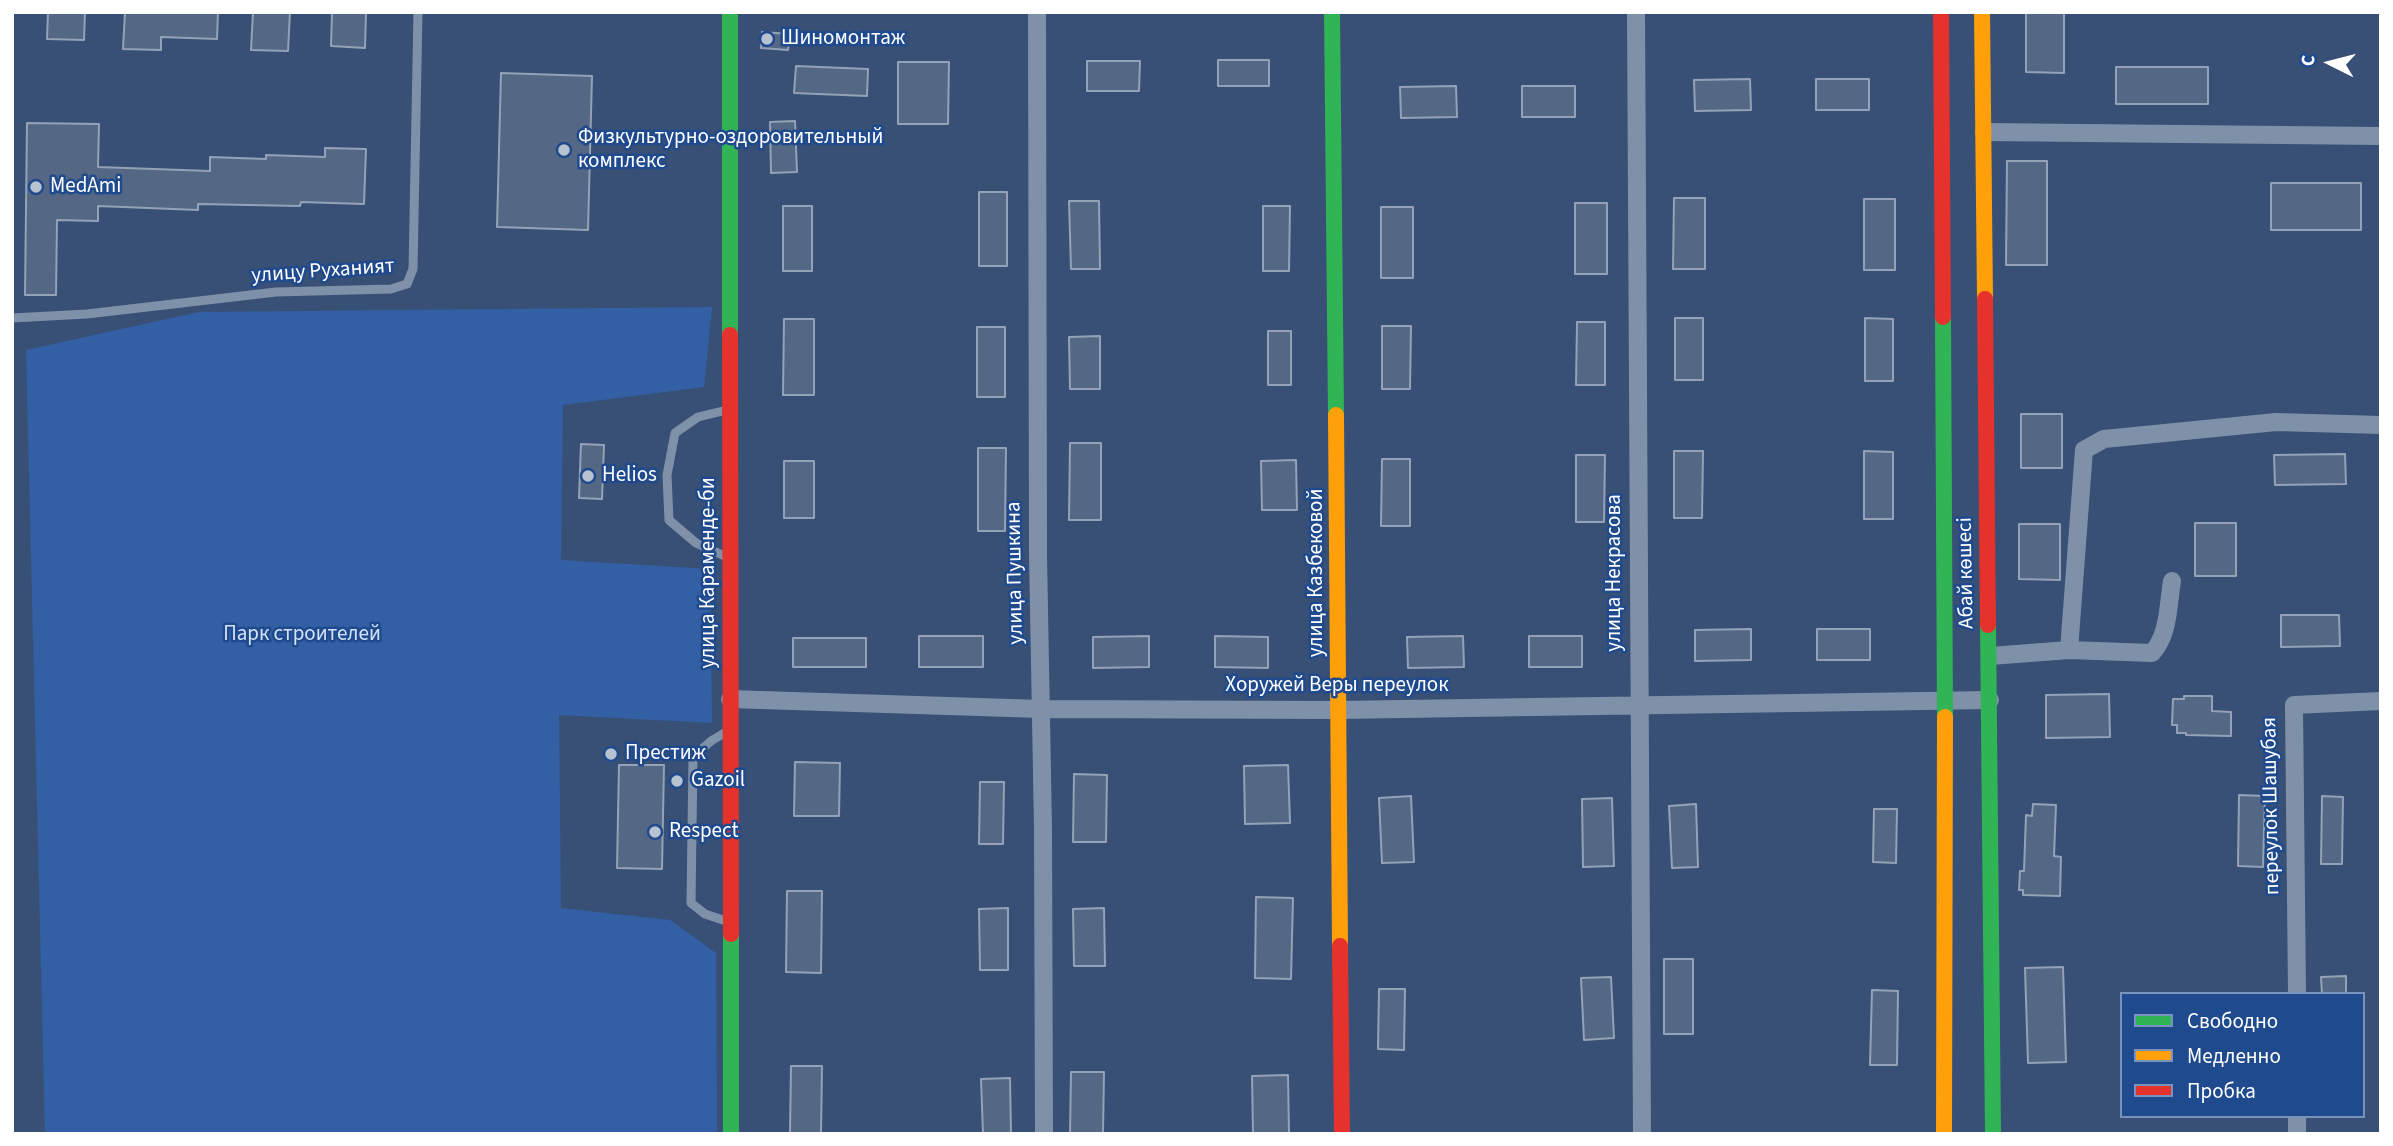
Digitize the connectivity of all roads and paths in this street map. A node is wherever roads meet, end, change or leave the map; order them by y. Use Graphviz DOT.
graph roads {
  1 [pos="418,12"];
  2 [pos="730,12"];
  3 [pos="1037,12"];
  4 [pos="1332,12"];
  5 [pos="1636,12"];
  6 [pos="1941,12"];
  7 [pos="1982,12"];
  8 [pos="1983,132"];
  9 [pos="2381,136"];
  10 [pos="12,318"];
  11 [pos="730,409"];
  12 [pos="2381,425"];
  13 [pos="731,558"];
  14 [pos="2172,582"];
  15 [pos="2069,650"];
  16 [pos="1990,656"];
  17 [pos="730,699"];
  18 [pos="1944,700"];
  19 [pos="1990,700"];
  20 [pos="2381,701"];
  21 [pos="1639,707"];
  22 [pos="1041,709"];
  23 [pos="1338,710"];
  24 [pos="730,729"];
  25 [pos="730,922"];
  26 [pos="2297,992"];
  27 [pos="731,1134"];
  28 [pos="1044,1134"];
  29 [pos="1342,1134"];
  30 [pos="1642,1134"];
  31 [pos="1944,1134"];
  32 [pos="1993,1134"];
  1 -- 10 [label="lane, улицу Руханият"];
  2 -- 11 [label="street, улица Караменде-би"];
  3 -- 22 [label="street, улица Пушкина"];
  4 -- 23 [label="street, улица Казбековой"];
  5 -- 21 [label="street, улица Некрасова"];
  6 -- 18 [label="street, Абай көшесі"];
  7 -- 8 [label="street, Абай көшесі"];
  8 -- 9 [label="street"];
  8 -- 16 [label="street, Абай көшесі"];
  11 -- 13 [label="street, улица Караменде-би"];
  11 -- 13 [label="lane"];
  12 -- 15 [label="street"];
  13 -- 17 [label="street, улица Караменде-би"];
  14 -- 15 [label="street"];
  15 -- 16 [label="street"];
  16 -- 19 [label="street, Абай көшесі"];
  17 -- 22 [label="street, Хоружей Веры переулок"];
  17 -- 24 [label="street, улица Караменде-би"];
  18 -- 19 [label="street, Хоружей Веры переулок"];
  18 -- 21 [label="street, Хоружей Веры переулок"];
  18 -- 31 [label="street, Абай көшесі"];
  19 -- 32 [label="street, Абай көшесі"];
  20 -- 26 [label="street, переулок Шашубая"];
  21 -- 23 [label="street, Хоружей Веры переулок"];
  21 -- 30 [label="street, улица Некрасова"];
  22 -- 23 [label="street, Хоружей Веры переулок"];
  22 -- 28 [label="street, улица Пушкина"];
  23 -- 29 [label="street, улица Казбековой"];
  24 -- 25 [label="street, улица Караменде-би"];
  24 -- 25 [label="lane"];
  25 -- 27 [label="street, улица Караменде-би"];
}
